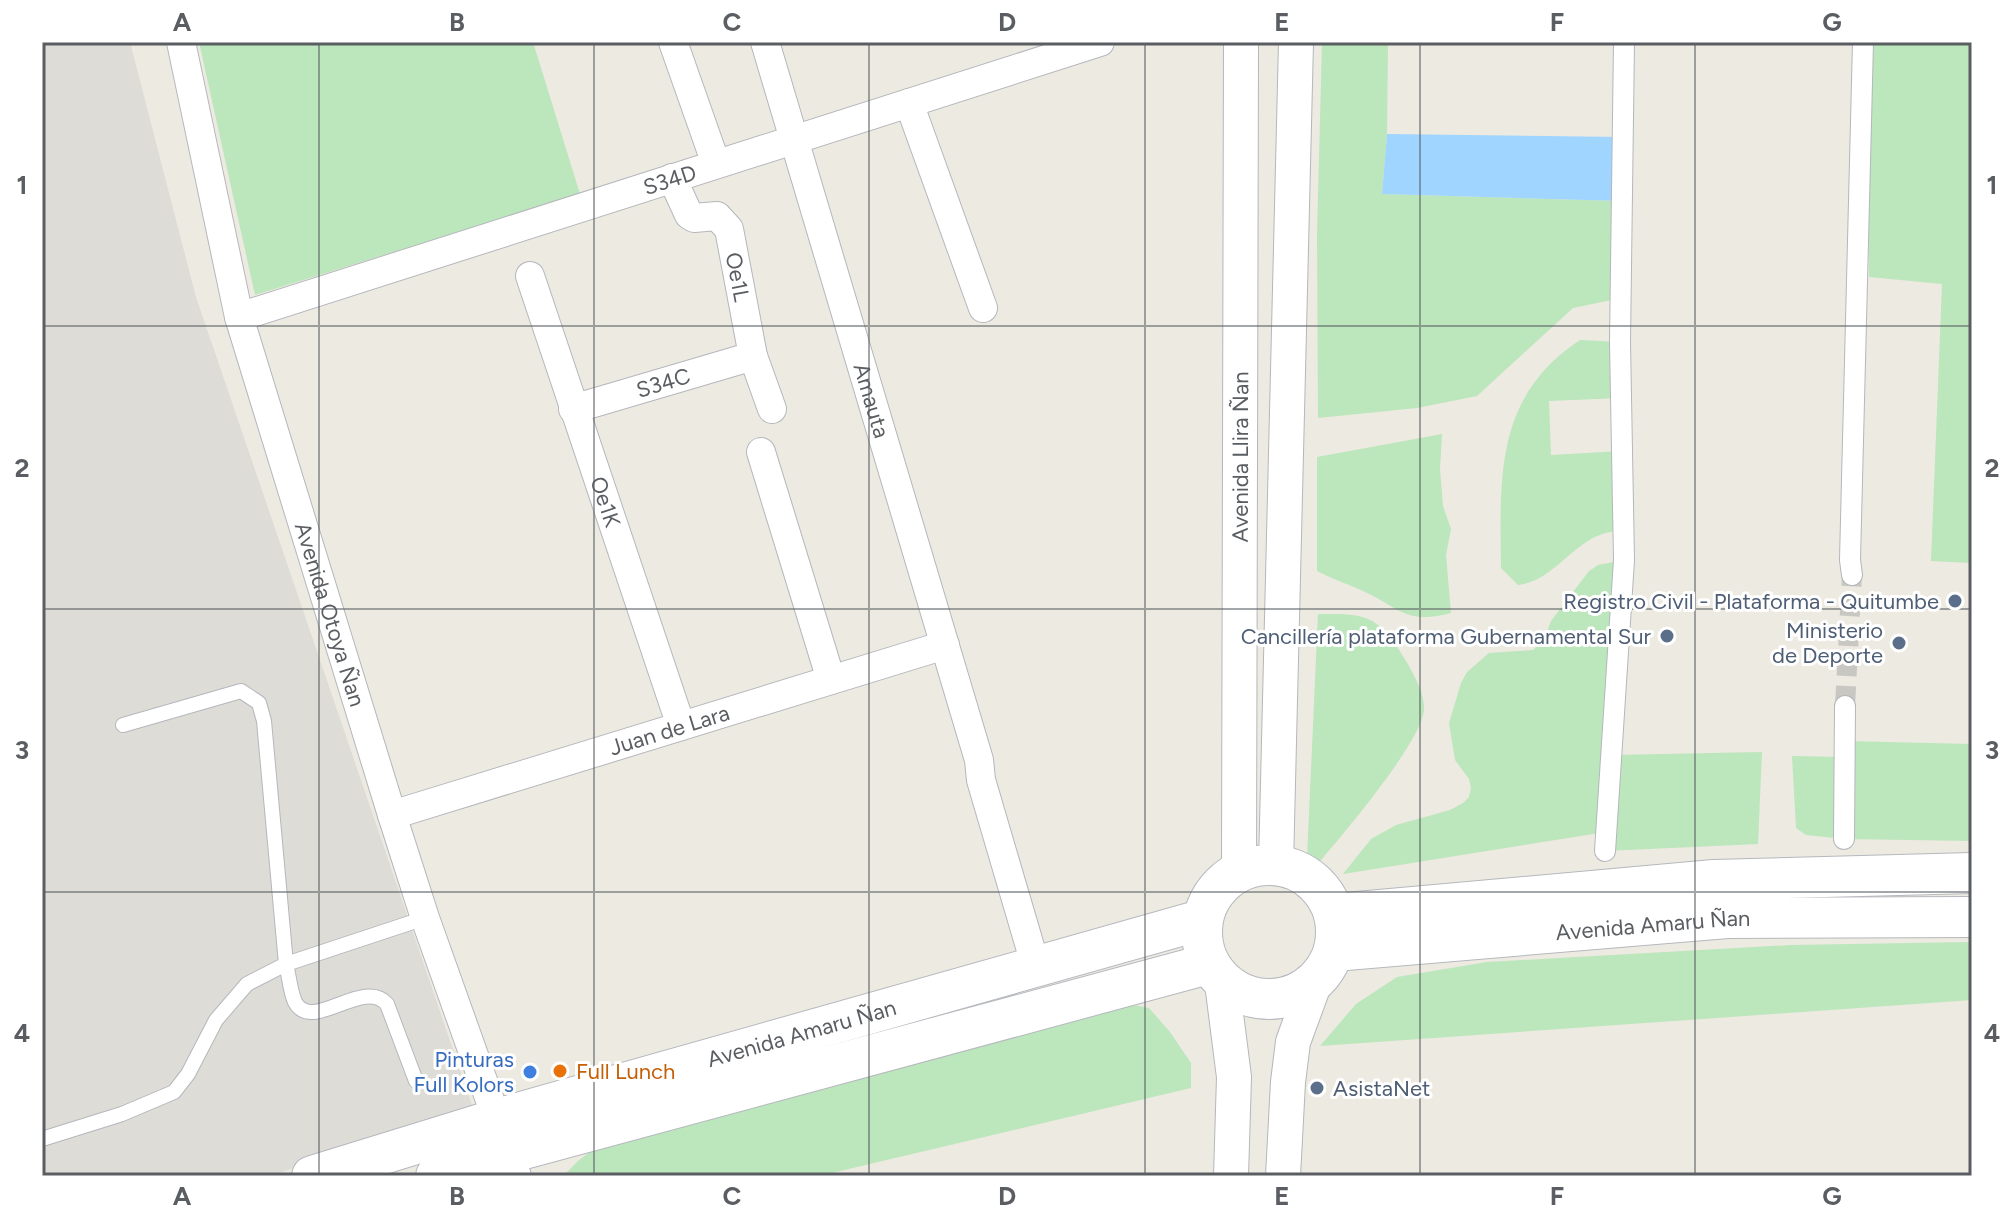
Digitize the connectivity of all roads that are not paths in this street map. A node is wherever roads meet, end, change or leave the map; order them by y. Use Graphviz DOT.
graph roads {
  1 [pos="181,42"];
  2 [pos="673,42"];
  3 [pos="765,42"];
  4 [pos="1241,42"];
  5 [pos="1296,42"];
  6 [pos="1624,42"];
  7 [pos="1863,42"];
  8 [pos="1087,44"];
  9 [pos="909,103"];
  10 [pos="795,139"];
  11 [pos="716,164"];
  12 [pos="672,178"];
  13 [pos="530,276"];
  14 [pos="983,308"];
  15 [pos="239,317"];
  16 [pos="753,356"];
  17 [pos="573,409"];
  18 [pos="772,409"];
  19 [pos="761,452"];
  20 [pos="1852,575"];
  21 [pos="945,645"];
  22 [pos="831,680"];
  23 [pos="1845,706"];
  24 [pos="123,725"];
  25 [pos="681,726"];
  26 [pos="392,815"];
  27 [pos="1844,839"];
  28 [pos="1605,851"];
  29 [pos="1257,868"];
  30 [pos="1972,873"];
  31 [pos="1972,917"];
  32 [pos="425,918"];
  33 [pos="1201,920"];
  34 [pos="1328,949"];
  35 [pos="286,964"];
  36 [pos="1036,967"];
  37 [pos="1215,973"];
  38 [pos="416,1081"];
  39 [pos="42,1139"];
  40 [pos="508,1149"];
  41 [pos="312,1176"];
  42 [pos="436,1176"];
  43 [pos="1231,1176"];
  44 [pos="1283,1176"];
  1 -- 15 [label="street, Avenida Otoya Ñan"];
  2 -- 11 [label="street"];
  3 -- 10 [label="street, Amauta"];
  4 -- 29 [label="street, Avenida Llira Ñan"];
  5 -- 29 [label="street, Avenida Llira Ñan"];
  6 -- 28 [label="street"];
  7 -- 20 [label="street"];
  8 -- 9 [label="street, S34D"];
  9 -- 10 [label="street, S34D"];
  9 -- 14 [label="street"];
  10 -- 11 [label="street, S34D"];
  10 -- 21 [label="street, Amauta"];
  11 -- 12 [label="street, S34D"];
  12 -- 15 [label="street, S34D"];
  12 -- 16 [label="street, Oe1L"];
  13 -- 17 [label="street, Oe1K"];
  15 -- 26 [label="street, Avenida Otoya Ñan"];
  16 -- 17 [label="street, S34C"];
  16 -- 18 [label="street, Oe1L"];
  17 -- 25 [label="street, Oe1K"];
  19 -- 22 [label="street"];
  21 -- 22 [label="street, Juan de Lara"];
  21 -- 36 [label="street, Amauta"];
  22 -- 25 [label="street, Juan de Lara"];
  23 -- 27 [label="street"];
  24 -- 35 [label="lane"];
  25 -- 26 [label="street, Juan de Lara"];
  26 -- 32 [label="street, Avenida Otoya Ñan"];
  29 -- 33 [label="main road"];
  29 -- 34 [label="main road"];
  30 -- 34 [label="main road, Avenida Amaru Ñan"];
  31 -- 34 [label="main road, Avenida Amaru Ñan"];
  32 -- 35 [label="lane"];
  32 -- 40 [label="street, Avenida Otoya Ñan"];
  33 -- 36 [label="main road, Avenida Amaru Ñan"];
  33 -- 37 [label="main road"];
  34 -- 37 [label="main road"];
  34 -- 44 [label="street"];
  35 -- 38 [label="lane"];
  35 -- 39 [label="lane"];
  36 -- 40 [label="main road, Avenida Amaru Ñan"];
  37 -- 40 [label="main road, Avenida Amaru Ñan"];
  37 -- 43 [label="street"];
  40 -- 41 [label="main road, Avenida Amaru Ñan"];
  40 -- 42 [label="main road, Avenida Amaru Ñan"];
}
